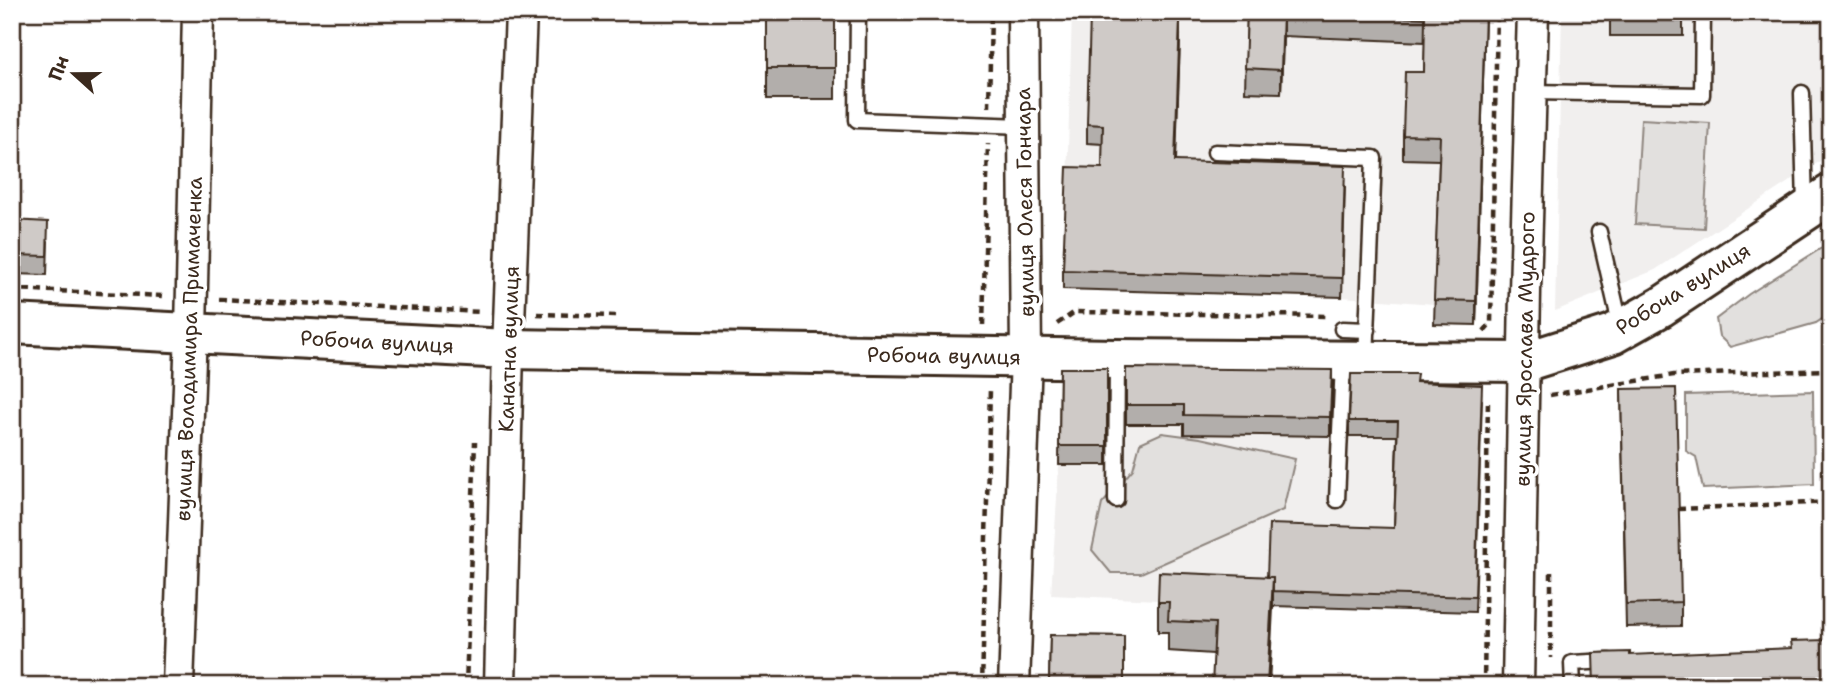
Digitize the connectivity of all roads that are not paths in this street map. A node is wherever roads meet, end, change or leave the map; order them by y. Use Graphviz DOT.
graph roads {
  1 [pos="198,12"];
  2 [pos="521,12"];
  3 [pos="858,12"];
  4 [pos="1023,12"];
  5 [pos="1533,12"];
  6 [pos="1703,12"];
  7 [pos="1531,92"];
  8 [pos="1802,93"];
  9 [pos="1024,126"];
  10 [pos="1214,152"];
  11 [pos="1818,203"];
  12 [pos="1599,232"];
  13 [pos="12,324"];
  14 [pos="1621,329"];
  15 [pos="191,331"];
  16 [pos="1026,341"];
  17 [pos="1357,341"];
  18 [pos="508,349"];
  19 [pos="1117,359"];
  20 [pos="1524,362"];
  21 [pos="1116,500"];
  22 [pos="1337,500"];
  23 [pos="1627,661"];
  24 [pos="178,686"];
  25 [pos="500,686"];
  26 [pos="1014,686"];
  27 [pos="1518,686"];
  28 [pos="1573,686"];
  1 -- 15 [label="street, вулиця Володимира Примаченка"];
  2 -- 18 [label="street, Канатна вулиця"];
  3 -- 9 [label="lane"];
  4 -- 9 [label="street, вулиця Олеся Гончара"];
  5 -- 7 [label="street, вулиця Ярослава Мудрого"];
  6 -- 7 [label="lane"];
  7 -- 20 [label="street, вулиця Ярослава Мудрого"];
  8 -- 11 [label="lane"];
  9 -- 16 [label="street, вулиця Олеся Гончара"];
  10 -- 17 [label="lane"];
  11 -- 14 [label="street, Робоча вулиця"];
  12 -- 14 [label="lane"];
  13 -- 15 [label="street, Робоча вулиця"];
  14 -- 20 [label="street, Робоча вулиця"];
  15 -- 18 [label="street, Робоча вулиця"];
  15 -- 24 [label="street, вулиця Володимира Примаченка"];
  16 -- 18 [label="street, Робоча вулиця"];
  16 -- 19 [label="street, Робоча вулиця"];
  16 -- 26 [label="street, вулиця Олеся Гончара"];
  17 -- 19 [label="street, Робоча вулиця"];
  17 -- 20 [label="street, Робоча вулиця"];
  17 -- 22 [label="lane"];
  18 -- 25 [label="street, Канатна вулиця"];
  19 -- 21 [label="lane"];
  20 -- 27 [label="street, вулиця Ярослава Мудрого"];
  23 -- 28 [label="lane"];
}
